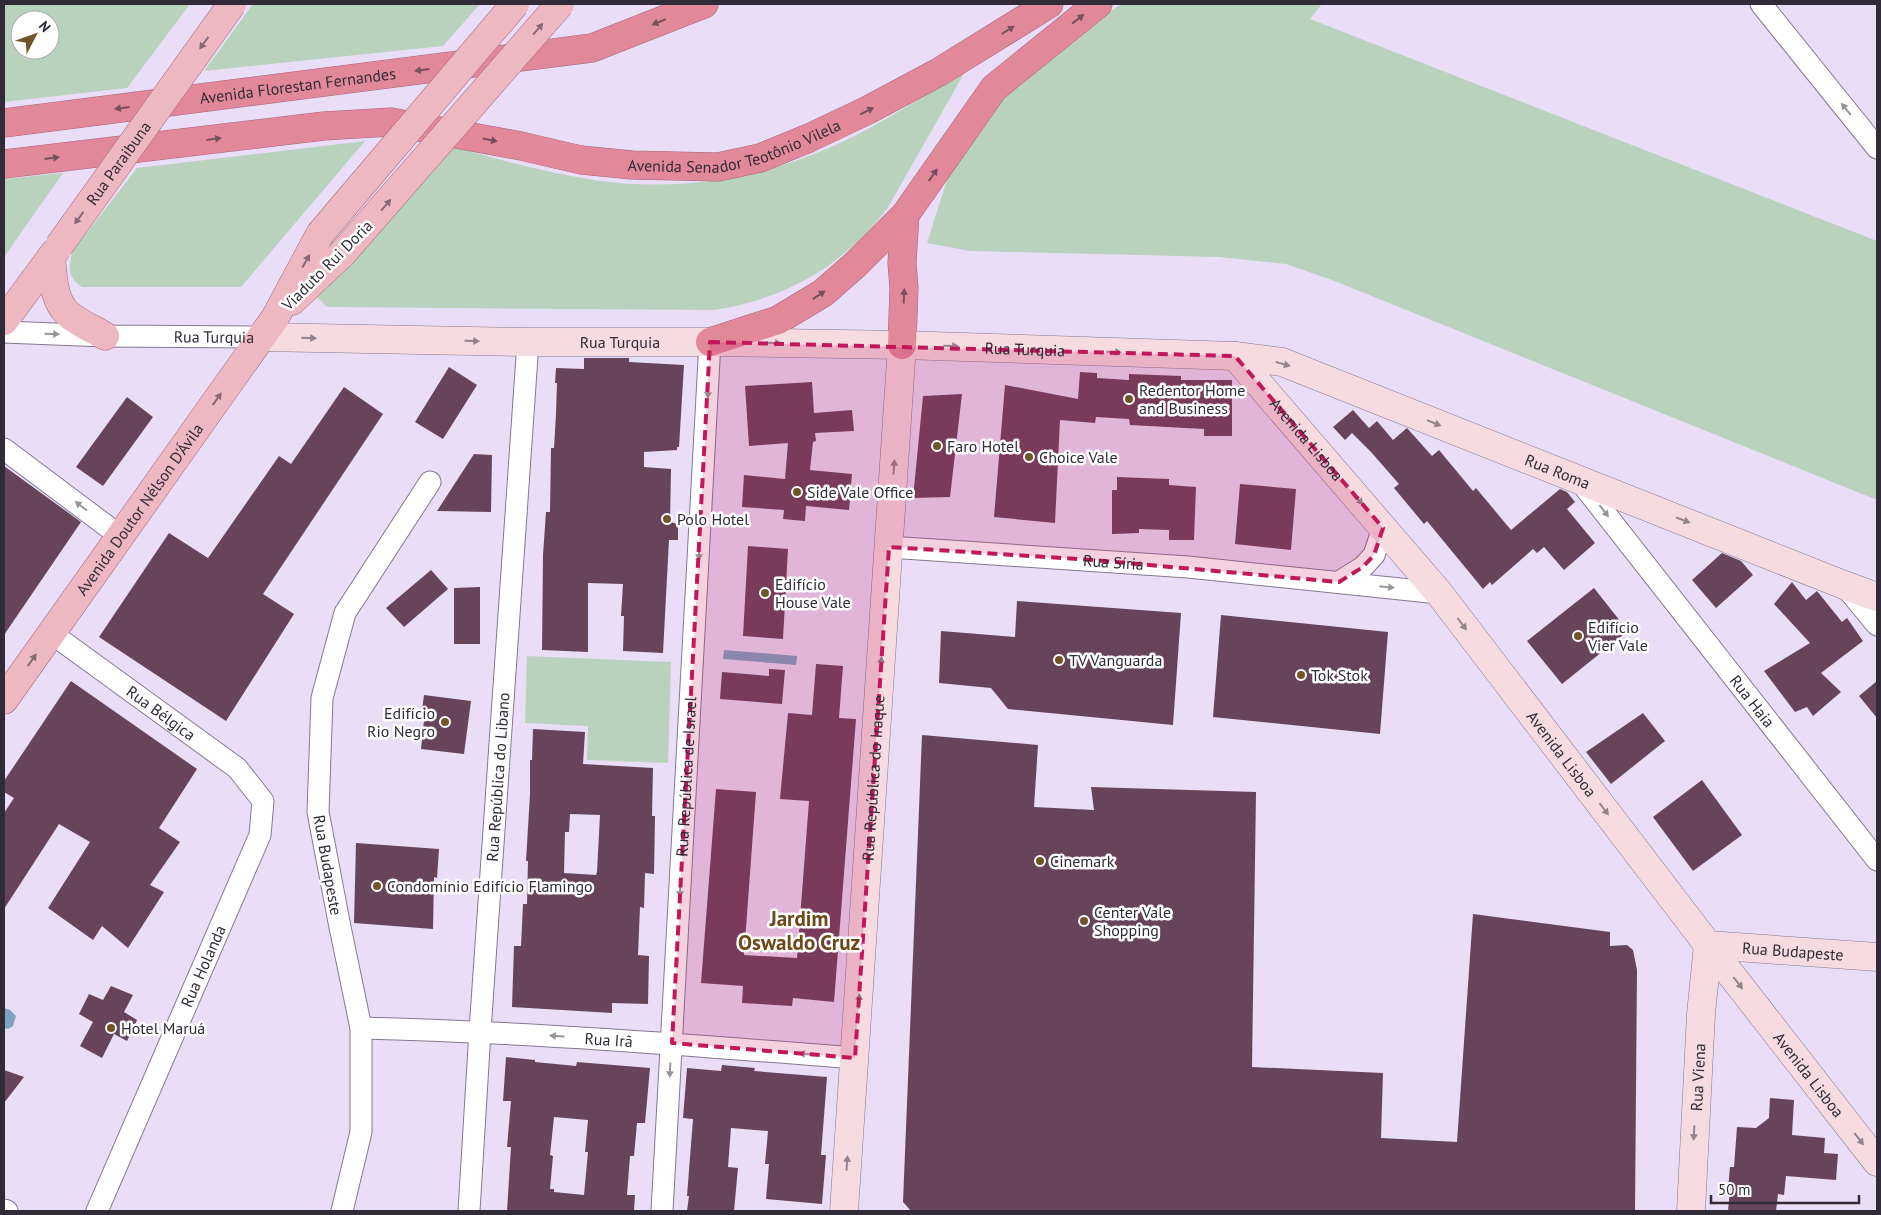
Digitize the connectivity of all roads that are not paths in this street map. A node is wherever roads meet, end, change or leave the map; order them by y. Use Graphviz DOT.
graph roads {
  1 [pos="232,4"];
  2 [pos="515,4"];
  3 [pos="560,4"];
  4 [pos="704,4"];
  5 [pos="1050,4"];
  6 [pos="1098,4"];
  7 [pos="1761,4"];
  8 [pos="4,123"];
  9 [pos="1877,147"];
  10 [pos="4,164"];
  11 [pos="905,215"];
  12 [pos="55,252"];
  13 [pos="4,321"];
  14 [pos="268,328"];
  15 [pos="4,332"];
  16 [pos="105,336"];
  17 [pos="528,342"];
  18 [pos="710,342"];
  19 [pos="902,345"];
  20 [pos="1235,356"];
  21 [pos="4,449"];
  22 [pos="1579,480"];
  23 [pos="430,482"];
  24 [pos="1645,505"];
  25 [pos="1383,528"];
  26 [pos="120,536"];
  27 [pos="1629,543"];
  28 [pos="889,547"];
  29 [pos="1338,582"];
  30 [pos="1844,585"];
  31 [pos="1439,593"];
  32 [pos="1877,597"];
  33 [pos="1877,625"];
  34 [pos="51,632"];
  35 [pos="4,700"];
  36 [pos="263,801"];
  37 [pos="1877,860"];
  38 [pos="1708,945"];
  39 [pos="1877,957"];
  40 [pos="361,1028"];
  41 [pos="480,1031"];
  42 [pos="672,1043"];
  43 [pos="855,1058"];
  44 [pos="1877,1162"];
  45 [pos="97,1211"];
  46 [pos="342,1211"];
  47 [pos="469,1211"];
  48 [pos="662,1211"];
  49 [pos="844,1211"];
  50 [pos="1690,1211"];
  1 -- 12 [label="main road, Rua Paraibuna, one-way, bridge"];
  14 -- 2 [label="main road, Viaduto Rui Doria, one-way, bridge"];
  14 -- 3 [label="main road, Viaduto Rui Doria, one-way, bridge"];
  4 -- 8 [label="highway, Avenida Florestan Fernandes, one-way"];
  10 -- 5 [label="highway, Avenida Senador Teotônio Vilela, one-way"];
  11 -- 6 [label="highway, one-way"];
  9 -- 7 [label="street, one-way"];
  18 -- 11 [label="highway, one-way"];
  19 -- 11 [label="highway, one-way"];
  12 -- 13 [label="main road, Rua Paraibuna"];
  12 -- 16 [label="main road"];
  14 -- 16 [label="street, Rua Turquia"];
  14 -- 17 [label="main road, Rua Turquia, one-way"];
  26 -- 14 [label="main road, Avenida Doutor Nélson D'Ávila, one-way"];
  15 -- 16 [label="street, Rua Turquia, one-way"];
  17 -- 18 [label="main road, Rua Turquia"];
  17 -- 41 [label="street, Rua República do Libano"];
  18 -- 19 [label="main road, Rua Turquia, one-way"];
  18 -- 42 [label="street, Rua República de Israel, one-way"];
  19 -- 20 [label="main road, Rua Turquia, one-way"];
  28 -- 19 [label="main road, Rua República do Iraque, one-way"];
  20 -- 22 [label="main road, Rua Roma, one-way"];
  20 -- 25 [label="main road, Avenida Lisboa, one-way"];
  26 -- 21 [label="street, one-way"];
  22 -- 24 [label="main road, Rua Roma"];
  22 -- 27 [label="street, Rua Haia, one-way"];
  23 -- 40 [label="street, Rua Budapeste"];
  24 -- 27 [label="street"];
  24 -- 30 [label="main road, Rua Roma, one-way"];
  25 -- 29 [label="street"];
  25 -- 31 [label="main road, Avenida Lisboa"];
  26 -- 34 [label="main road, Avenida Doutor Nélson D'Ávila"];
  27 -- 37 [label="street, Rua Haia"];
  28 -- 29 [label="street, Rua Síria"];
  43 -- 28 [label="main road, Rua República do Iraque, one-way"];
  29 -- 31 [label="street, Rua Síria, one-way"];
  30 -- 32 [label="main road, Rua Roma"];
  30 -- 33 [label="street"];
  31 -- 38 [label="main road, Avenida Lisboa, one-way"];
  35 -- 34 [label="main road, Avenida Doutor Nélson D'Ávila, one-way"];
  34 -- 36 [label="street, Rua Bélgica"];
  36 -- 45 [label="street, Rua Holanda"];
  38 -- 39 [label="main road, Rua Budapeste"];
  38 -- 44 [label="main road, Avenida Lisboa, one-way"];
  38 -- 50 [label="main road, Rua Viena, one-way"];
  40 -- 41 [label="street, Rua Irã"];
  40 -- 46 [label="street, Rua Budapeste"];
  42 -- 41 [label="street, Rua Irã, one-way"];
  41 -- 47 [label="street, Rua República do Libano"];
  43 -- 42 [label="street, Rua Irã, one-way"];
  42 -- 48 [label="street, Rua República de Israel, one-way"];
  49 -- 43 [label="main road, Rua República do Iraque, one-way"];
}
